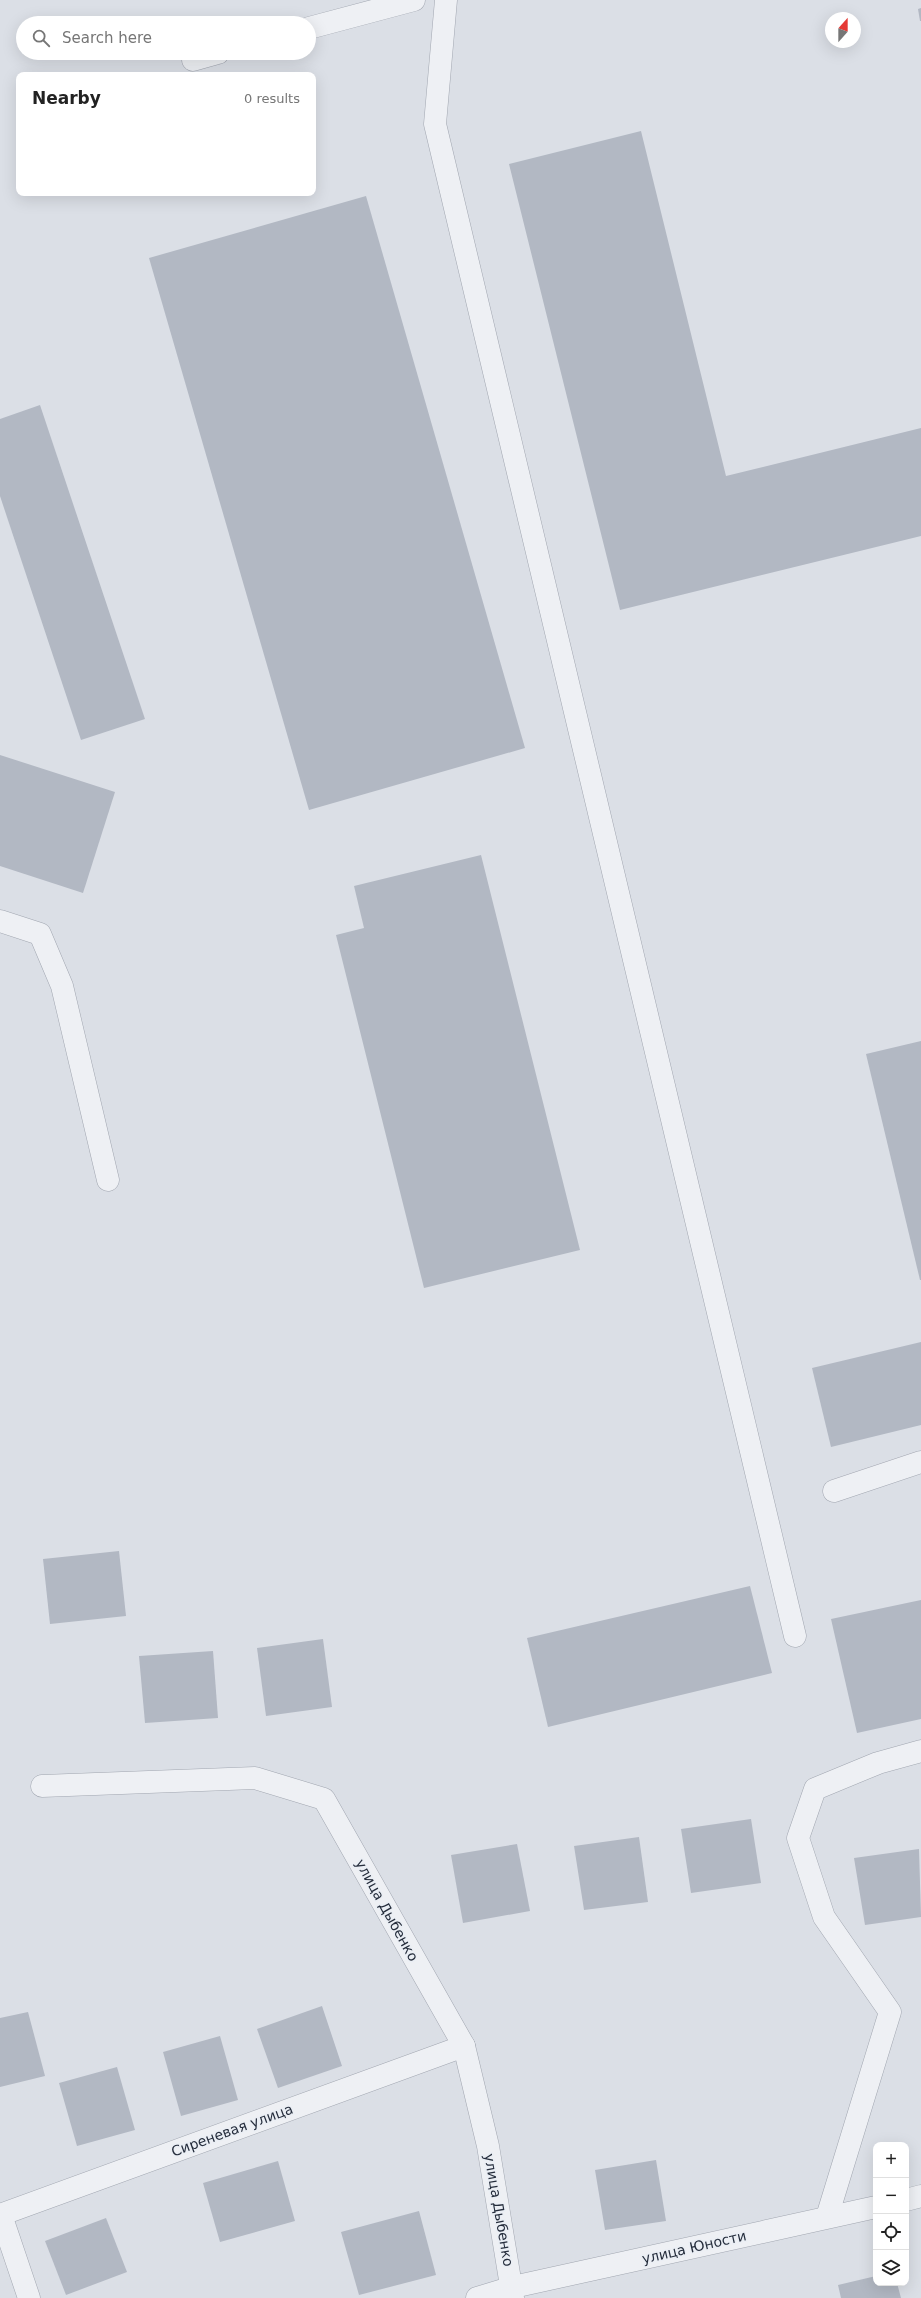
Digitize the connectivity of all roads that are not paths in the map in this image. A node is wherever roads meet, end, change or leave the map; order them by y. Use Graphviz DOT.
graph roads {
  1 [pos="414,0"];
  2 [pos="446,0"];
  3 [pos="316,26"];
  4 [pos="0,921"];
  5 [pos="108,1180"];
  6 [pos="921,1462"];
  7 [pos="834,1491"];
  8 [pos="795,1636"];
  9 [pos="921,1751"];
  10 [pos="42,1786"];
  11 [pos="464,2046"];
  12 [pos="921,2196"];
  13 [pos="909,2199"];
  14 [pos="873,2208"];
  15 [pos="1,2215"];
  16 [pos="827,2217"];
  17 [pos="513,2293"];
  18 [pos="29,2298"];
  19 [pos="477,2298"];
  1 -- 3 [label="street"];
  2 -- 8 [label="street"];
  4 -- 5 [label="street"];
  6 -- 7 [label="street"];
  9 -- 16 [label="street"];
  10 -- 11 [label="street, улица Дыбенко"];
  11 -- 15 [label="street, Сиреневая улица"];
  11 -- 17 [label="street, улица Дыбенко"];
  12 -- 13 [label="street"];
  14 -- 16 [label="street, улица Юности"];
  15 -- 18 [label="street"];
  16 -- 17 [label="street, улица Юности"];
  17 -- 19 [label="street, улица Юности"];
}
